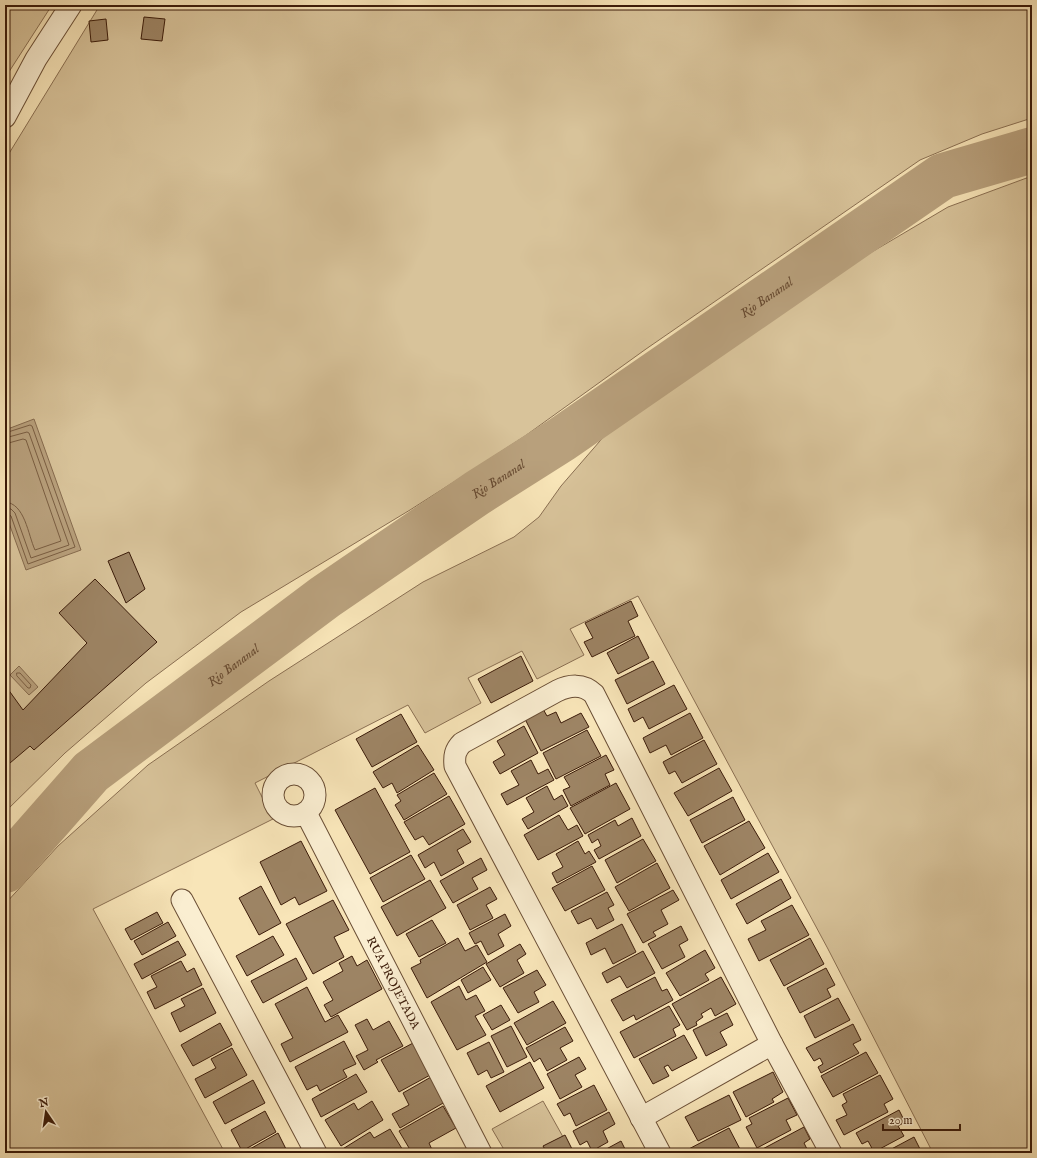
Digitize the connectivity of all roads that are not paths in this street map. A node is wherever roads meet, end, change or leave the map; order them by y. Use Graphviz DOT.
graph roads {
  1 [pos="71,5"];
  2 [pos="5,117"];
  3 [pos="306,813"];
  4 [pos="182,900"];
  5 [pos="772,1044"];
  6 [pos="641,1118"];
  7 [pos="316,1153"];
  8 [pos="481,1153"];
  9 [pos="660,1153"];
  10 [pos="832,1153"];
  1 -- 2 [label="street"];
  3 -- 8 [label="street, RUA PROJETADA"];
  4 -- 7 [label="street"];
  5 -- 6 [label="street"];
  5 -- 6 [label="street"];
  5 -- 10 [label="street"];
  6 -- 9 [label="street"];
}
